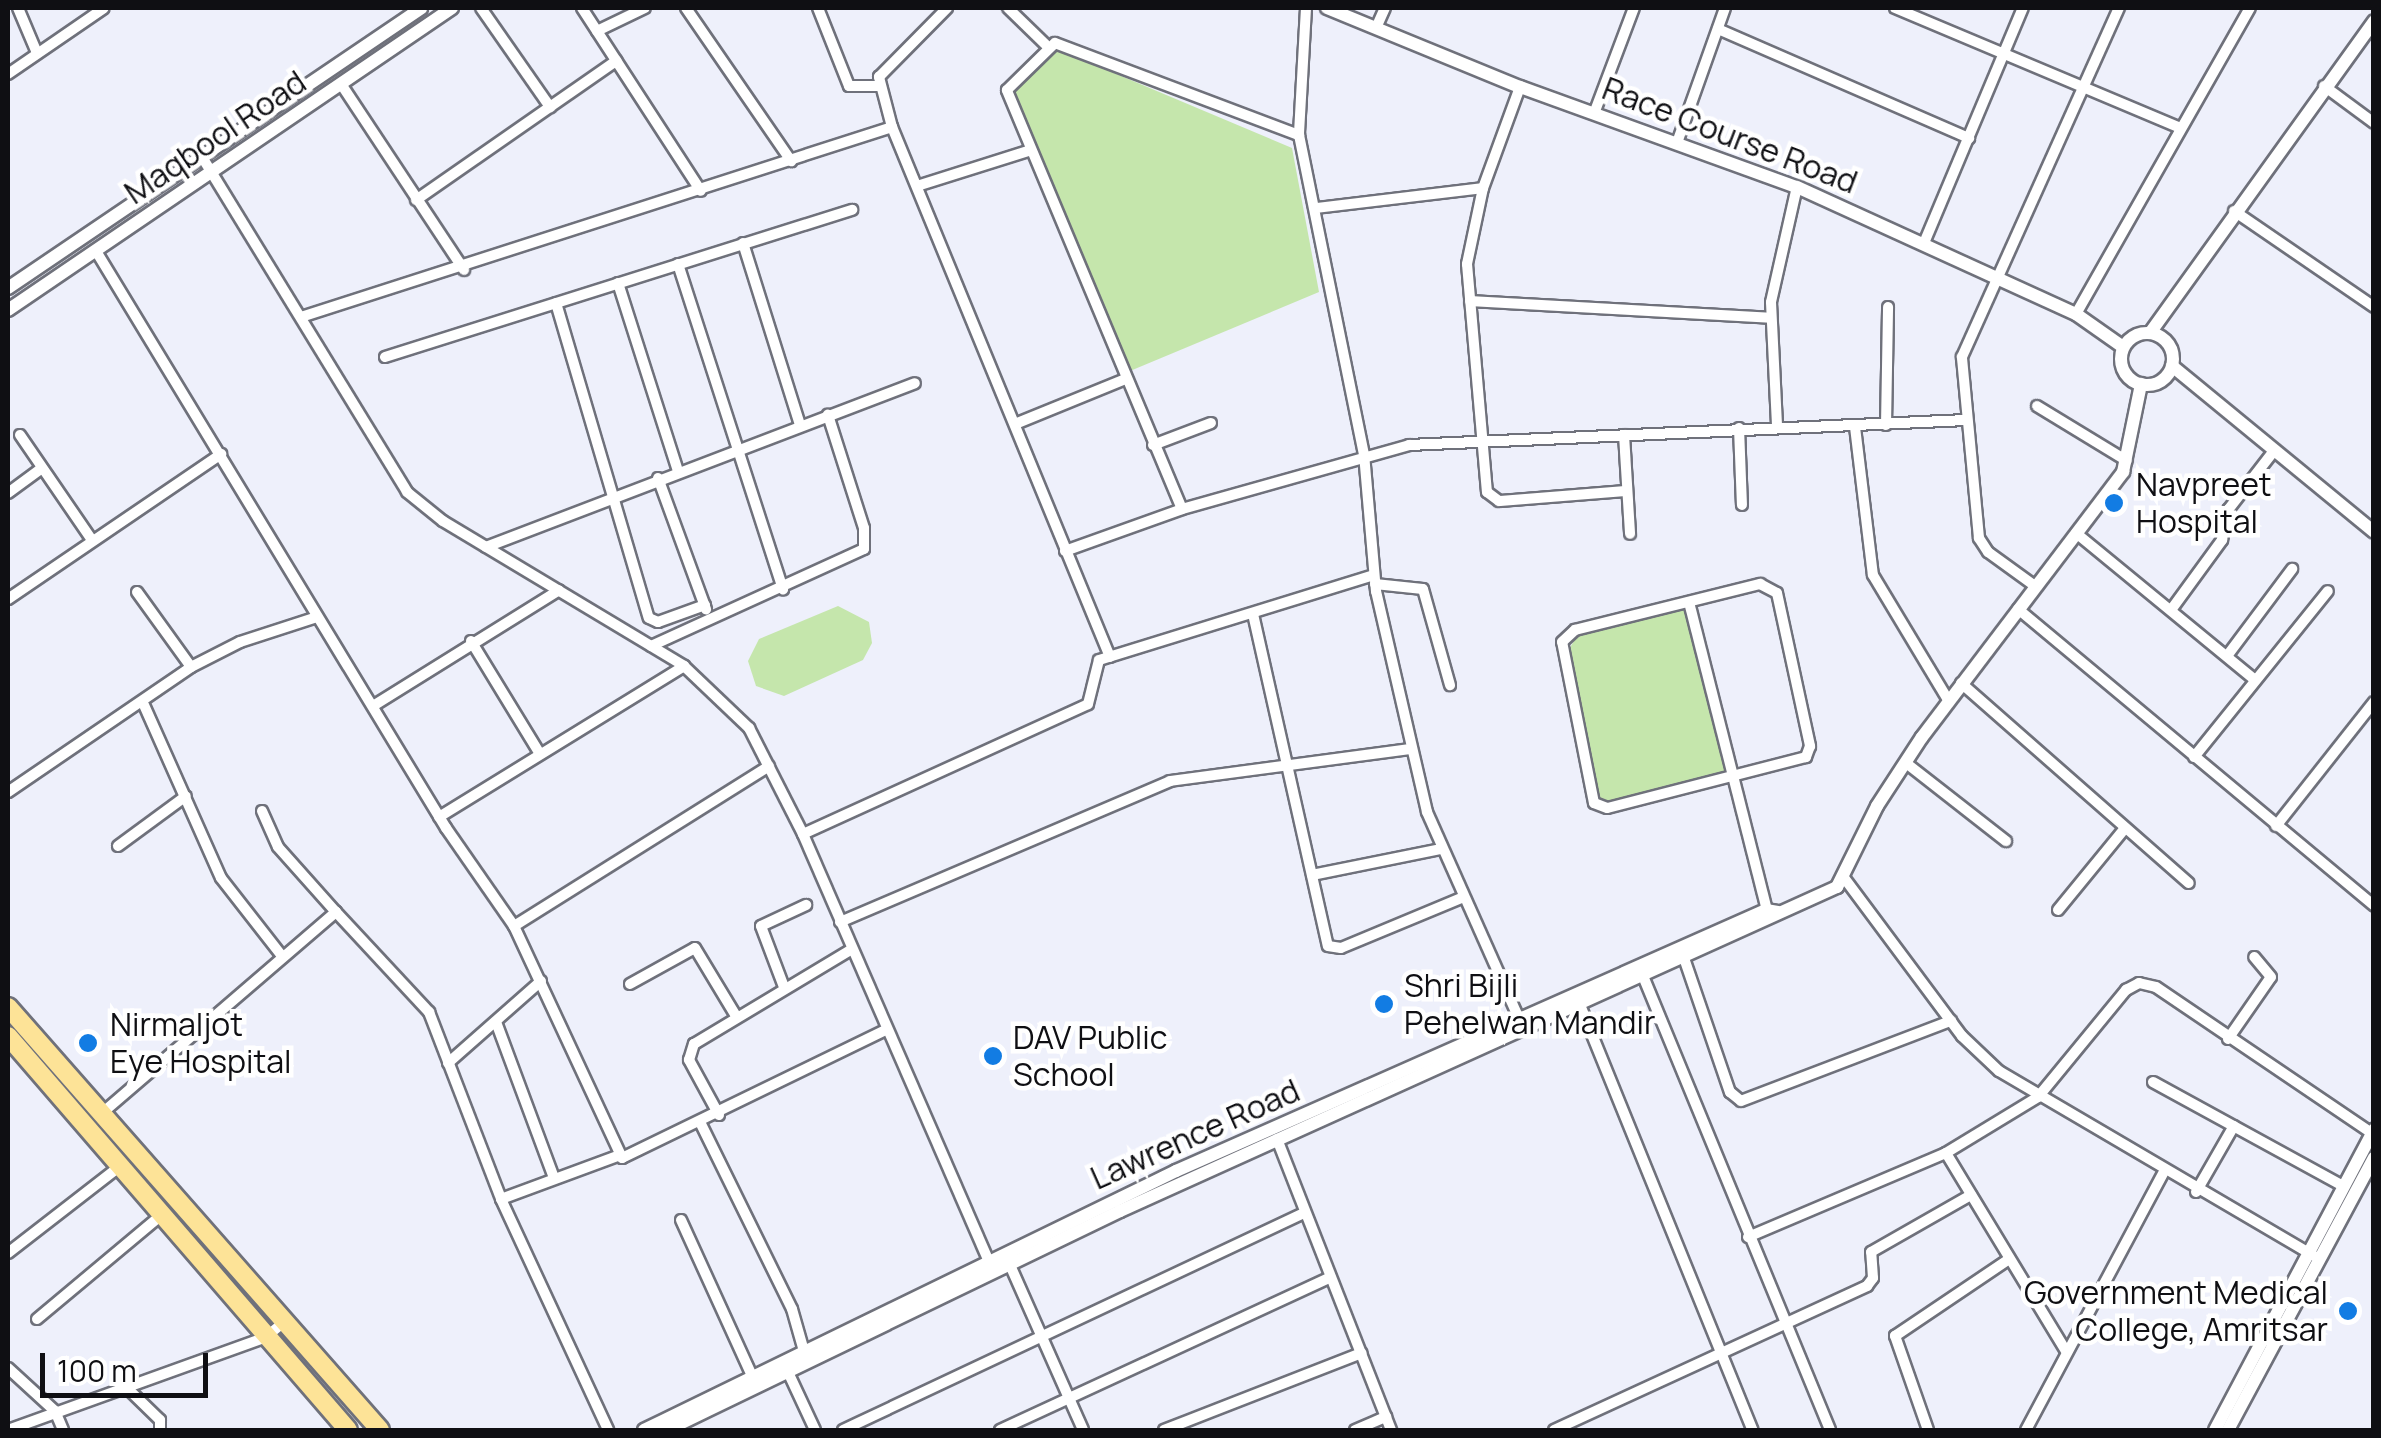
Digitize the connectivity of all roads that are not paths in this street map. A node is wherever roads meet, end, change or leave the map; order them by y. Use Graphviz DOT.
graph roads {
  1 [pos="18,8"];
  2 [pos="104,8"];
  3 [pos="421,8"];
  4 [pos="452,8"];
  5 [pos="481,8"];
  6 [pos="582,8"];
  7 [pos="645,8"];
  8 [pos="686,8"];
  9 [pos="818,8"];
  10 [pos="947,8"];
  11 [pos="1008,8"];
  12 [pos="1306,8"];
  13 [pos="1327,8"];
  14 [pos="1385,8"];
  15 [pos="1634,8"];
  16 [pos="1725,8"];
  17 [pos="1895,8"];
  18 [pos="2023,8"];
  19 [pos="2118,8"];
  20 [pos="2250,8"];
  21 [pos="2374,20"];
  22 [pos="1376,28"];
  23 [pos="1718,28"];
  24 [pos="597,31"];
  25 [pos="1046,44"];
  26 [pos="2006,51"];
  27 [pos="38,53"];
  28 [pos="616,61"];
  29 [pos="8,74"];
  30 [pos="341,84"];
  31 [pos="2084,85"];
  32 [pos="879,86"];
  33 [pos="2324,86"];
  34 [pos="1520,88"];
  35 [pos="550,107"];
  36 [pos="1595,111"];
  37 [pos="2374,124"];
  38 [pos="892,127"];
  39 [pos="2181,128"];
  40 [pos="1299,135"];
  41 [pos="1968,138"];
  42 [pos="1678,140"];
  43 [pos="1028,150"];
  44 [pos="202,157"];
  45 [pos="791,161"];
  46 [pos="211,172"];
  47 [pos="917,186"];
  48 [pos="1797,187"];
  49 [pos="1483,188"];
  50 [pos="702,191"];
  51 [pos="416,200"];
  52 [pos="1316,208"];
  53 [pos="852,210"];
  54 [pos="2234,210"];
  55 [pos="743,243"];
  56 [pos="1924,243"];
  57 [pos="96,252"];
  58 [pos="678,264"];
  59 [pos="464,270"];
  60 [pos="1996,276"];
  61 [pos="618,283"];
  62 [pos="8,288"];
  63 [pos="1470,300"];
  64 [pos="556,302"];
  65 [pos="9,305"];
  66 [pos="1888,307"];
  67 [pos="2374,307"];
  68 [pos="2076,314"];
  69 [pos="300,317"];
  70 [pos="1770,318"];
  71 [pos="2105,330"];
  72 [pos="2144,333"];
  73 [pos="2123,348"];
  74 [pos="385,357"];
  75 [pos="2172,366"];
  76 [pos="1126,379"];
  77 [pos="915,383"];
  78 [pos="2141,384"];
  79 [pos="2037,406"];
  80 [pos="828,415"];
  81 [pos="1966,420"];
  82 [pos="1210,423"];
  83 [pos="1015,424"];
  84 [pos="800,425"];
  85 [pos="1777,425"];
  86 [pos="1886,425"];
  87 [pos="1855,427"];
  88 [pos="1739,428"];
  89 [pos="1624,435"];
  90 [pos="20,436"];
  91 [pos="1483,442"];
  92 [pos="1153,445"];
  93 [pos="738,448"];
  94 [pos="2273,452"];
  95 [pos="221,454"];
  96 [pos="1364,454"];
  97 [pos="2127,462"];
  98 [pos="42,468"];
  99 [pos="678,471"];
  100 [pos="658,478"];
  101 [pos="1627,491"];
  102 [pos="8,492"];
  103 [pos="615,496"];
  104 [pos="1742,505"];
  105 [pos="1182,509"];
  106 [pos="2372,528"];
  107 [pos="2076,533"];
  108 [pos="1630,534"];
  109 [pos="92,540"];
  110 [pos="486,547"];
  111 [pos="1065,551"];
  112 [pos="2292,569"];
  113 [pos="1374,580"];
  114 [pos="2035,586"];
  115 [pos="559,590"];
  116 [pos="784,590"];
  117 [pos="137,592"];
  118 [pos="2328,592"];
  119 [pos="8,599"];
  120 [pos="1689,602"];
  121 [pos="704,605"];
  122 [pos="2018,609"];
  123 [pos="2170,610"];
  124 [pos="1253,614"];
  125 [pos="317,617"];
  126 [pos="710,621"];
  127 [pos="471,642"];
  128 [pos="652,646"];
  129 [pos="2227,656"];
  130 [pos="1110,657"];
  131 [pos="684,666"];
  132 [pos="191,667"];
  133 [pos="2254,678"];
  134 [pos="1961,683"];
  135 [pos="1450,686"];
  136 [pos="1948,700"];
  137 [pos="2374,702"];
  138 [pos="144,705"];
  139 [pos="372,706"];
  140 [pos="1409,749"];
  141 [pos="540,754"];
  142 [pos="2194,757"];
  143 [pos="1906,762"];
  144 [pos="1286,764"];
  145 [pos="769,766"];
  146 [pos="1733,775"];
  147 [pos="8,792"];
  148 [pos="186,796"];
  149 [pos="262,811"];
  150 [pos="440,817"];
  151 [pos="2276,826"];
  152 [pos="2125,828"];
  153 [pos="803,834"];
  154 [pos="2006,840"];
  155 [pos="118,846"];
  156 [pos="1440,850"];
  157 [pos="1312,874"];
  158 [pos="1845,879"];
  159 [pos="2189,884"];
  160 [pos="1461,898"];
  161 [pos="806,905"];
  162 [pos="2374,906"];
  163 [pos="2058,910"];
  164 [pos="336,912"];
  165 [pos="1772,914"];
  166 [pos="840,922"];
  167 [pos="514,926"];
  168 [pos="852,949"];
  169 [pos="282,956"];
  170 [pos="2254,957"];
  171 [pos="1684,958"];
  172 [pos="1644,976"];
  173 [pos="542,982"];
  174 [pos="630,984"];
  175 [pos="784,987"];
  176 [pos="1580,1005"];
  177 [pos="8,1007"];
  178 [pos="736,1016"];
  179 [pos="1950,1021"];
  180 [pos="496,1022"];
  181 [pos="1520,1022"];
  182 [pos="886,1030"];
  183 [pos="8,1036"];
  184 [pos="2228,1039"];
  185 [pos="448,1063"];
  186 [pos="2153,1082"];
  187 [pos="2038,1097"];
  188 [pos="101,1114"];
  189 [pos="719,1115"];
  190 [pos="701,1124"];
  191 [pos="2234,1126"];
  192 [pos="2373,1132"];
  193 [pos="1278,1139"];
  194 [pos="1946,1153"];
  195 [pos="620,1155"];
  196 [pos="2374,1158"];
  197 [pos="119,1167"];
  198 [pos="2162,1173"];
  199 [pos="554,1178"];
  200 [pos="2344,1186"];
  201 [pos="2196,1192"];
  202 [pos="1970,1195"];
  203 [pos="502,1198"];
  204 [pos="1118,1205"];
  205 [pos="1304,1213"];
  206 [pos="160,1216"];
  207 [pos="681,1220"];
  208 [pos="1748,1236"];
  209 [pos="8,1253"];
  210 [pos="2313,1256"];
  211 [pos="2009,1259"];
  212 [pos="988,1260"];
  213 [pos="1010,1264"];
  214 [pos="1329,1278"];
  215 [pos="37,1319"];
  216 [pos="1787,1320"];
  217 [pos="284,1322"];
  218 [pos="1038,1334"];
  219 [pos="266,1337"];
  220 [pos="804,1351"];
  221 [pos="2066,1351"];
  222 [pos="1720,1352"];
  223 [pos="1361,1353"];
  224 [pos="8,1368"];
  225 [pos="788,1372"];
  226 [pos="754,1380"];
  227 [pos="125,1386"];
  228 [pos="1066,1397"];
  229 [pos="55,1411"];
  230 [pos="1386,1417"];
  231 [pos="8,1430"];
  232 [pos="63,1430"];
  233 [pos="160,1430"];
  234 [pos="348,1430"];
  235 [pos="380,1430"];
  236 [pos="608,1430"];
  237 [pos="644,1430"];
  238 [pos="667,1430"];
  239 [pos="815,1430"];
  240 [pos="843,1430"];
  241 [pos="1000,1430"];
  242 [pos="1083,1430"];
  243 [pos="1164,1430"];
  244 [pos="1355,1430"];
  245 [pos="1391,1430"];
  246 [pos="1554,1430"];
  247 [pos="1753,1430"];
  248 [pos="1830,1430"];
  249 [pos="1928,1430"];
  250 [pos="2026,1430"];
  251 [pos="2215,1430"];
  252 [pos="2228,1430"];
  1 -- 27 [label="street"];
  2 -- 27 [label="street"];
  3 -- 44 [label="street, Maqbool Road"];
  4 -- 30 [label="street, Maqbool Road"];
  5 -- 35 [label="street"];
  6 -- 24 [label="street"];
  7 -- 24 [label="street"];
  8 -- 45 [label="street"];
  9 -- 32 [label="street"];
  10 -- 32 [label="street"];
  11 -- 25 [label="street"];
  12 -- 40 [label="street"];
  13 -- 22 [label="street, Race Course Road"];
  14 -- 22 [label="street"];
  15 -- 36 [label="street"];
  16 -- 23 [label="street"];
  17 -- 26 [label="street"];
  18 -- 26 [label="street"];
  19 -- 31 [label="street"];
  20 -- 39 [label="street"];
  21 -- 33 [label="street"];
  22 -- 34 [label="street, Race Course Road"];
  23 -- 41 [label="street"];
  23 -- 42 [label="street"];
  24 -- 28 [label="street"];
  25 -- 40 [label="street"];
  25 -- 43 [label="street"];
  26 -- 31 [label="street"];
  26 -- 41 [label="street"];
  27 -- 29 [label="street"];
  28 -- 35 [label="street"];
  28 -- 50 [label="street"];
  30 -- 46 [label="street, Maqbool Road"];
  30 -- 51 [label="street"];
  31 -- 39 [label="street"];
  31 -- 60 [label="street"];
  32 -- 38 [label="street"];
  33 -- 37 [label="street"];
  33 -- 54 [label="street"];
  34 -- 36 [label="street, Race Course Road"];
  34 -- 49 [label="street"];
  35 -- 51 [label="street"];
  36 -- 42 [label="street, Race Course Road"];
  38 -- 45 [label="street"];
  38 -- 47 [label="street"];
  39 -- 68 [label="street"];
  40 -- 52 [label="street"];
  41 -- 56 [label="street"];
  42 -- 48 [label="street, Race Course Road"];
  43 -- 47 [label="street"];
  43 -- 76 [label="street"];
  44 -- 46 [label="street"];
  44 -- 62 [label="street, Maqbool Road"];
  45 -- 50 [label="street"];
  46 -- 57 [label="street, Maqbool Road"];
  46 -- 69 [label="street"];
  47 -- 83 [label="street"];
  48 -- 56 [label="street, Race Course Road"];
  48 -- 70 [label="street"];
  49 -- 52 [label="street"];
  49 -- 63 [label="street"];
  50 -- 59 [label="street"];
  51 -- 59 [label="street"];
  52 -- 96 [label="street"];
  53 -- 55 [label="street"];
  54 -- 67 [label="street"];
  54 -- 72 [label="street"];
  55 -- 58 [label="street"];
  55 -- 84 [label="street"];
  56 -- 60 [label="street, Race Course Road"];
  57 -- 65 [label="street, Maqbool Road"];
  57 -- 95 [label="street"];
  58 -- 61 [label="street"];
  58 -- 93 [label="street"];
  59 -- 69 [label="street"];
  60 -- 68 [label="street, Race Course Road"];
  60 -- 81 [label="street"];
  61 -- 64 [label="street"];
  61 -- 99 [label="street"];
  63 -- 70 [label="street"];
  63 -- 91 [label="street"];
  64 -- 74 [label="street"];
  64 -- 103 [label="street"];
  66 -- 86 [label="street"];
  68 -- 71 [label="street, Race Course Road"];
  69 -- 110 [label="street"];
  70 -- 85 [label="street"];
  71 -- 72 [label="street"];
  71 -- 73 [label="street"];
  72 -- 73 [label="street"];
  72 -- 75 [label="street"];
  73 -- 78 [label="street"];
  75 -- 78 [label="street"];
  75 -- 94 [label="street"];
  76 -- 83 [label="street"];
  76 -- 92 [label="street"];
  77 -- 80 [label="street"];
  78 -- 97 [label="street"];
  79 -- 97 [label="street"];
  80 -- 84 [label="street"];
  80 -- 116 [label="street"];
  81 -- 86 [label="street"];
  81 -- 114 [label="street"];
  82 -- 92 [label="street"];
  83 -- 111 [label="street"];
  84 -- 93 [label="street"];
  85 -- 87 [label="street"];
  85 -- 88 [label="street"];
  86 -- 87 [label="street"];
  87 -- 136 [label="street"];
  88 -- 89 [label="street"];
  88 -- 104 [label="street"];
  89 -- 91 [label="street"];
  89 -- 101 [label="street"];
  90 -- 98 [label="street"];
  91 -- 96 [label="street"];
  91 -- 101 [label="street"];
  92 -- 105 [label="street"];
  93 -- 99 [label="street"];
  93 -- 116 [label="street"];
  94 -- 106 [label="street"];
  94 -- 123 [label="street"];
  95 -- 109 [label="street"];
  95 -- 125 [label="street"];
  96 -- 105 [label="street"];
  96 -- 113 [label="street"];
  97 -- 107 [label="street"];
  98 -- 102 [label="street"];
  98 -- 109 [label="street"];
  99 -- 100 [label="street"];
  100 -- 103 [label="street"];
  100 -- 121 [label="street"];
  101 -- 108 [label="street"];
  103 -- 110 [label="street"];
  103 -- 121 [label="street"];
  105 -- 111 [label="street"];
  107 -- 114 [label="street"];
  107 -- 123 [label="street"];
  109 -- 119 [label="street"];
  110 -- 115 [label="street"];
  111 -- 130 [label="street"];
  112 -- 129 [label="street"];
  113 -- 124 [label="street"];
  113 -- 135 [label="street"];
  113 -- 140 [label="street"];
  114 -- 122 [label="street"];
  115 -- 127 [label="street"];
  115 -- 128 [label="street"];
  116 -- 126 [label="street"];
  117 -- 132 [label="street"];
  118 -- 133 [label="street"];
  120 -- 146 [label="street"];
  120 -- 146 [label="street"];
  120 -- 146 [label="street"];
  121 -- 126 [label="street"];
  122 -- 134 [label="street"];
  122 -- 142 [label="street"];
  123 -- 129 [label="street"];
  124 -- 130 [label="street"];
  124 -- 144 [label="street"];
  125 -- 132 [label="street"];
  125 -- 139 [label="street"];
  126 -- 128 [label="street"];
  127 -- 139 [label="street"];
  127 -- 141 [label="street"];
  128 -- 131 [label="street"];
  129 -- 133 [label="street"];
  130 -- 153 [label="street"];
  131 -- 141 [label="street"];
  131 -- 145 [label="street"];
  132 -- 138 [label="street"];
  133 -- 142 [label="street"];
  134 -- 136 [label="street"];
  134 -- 152 [label="street"];
  136 -- 143 [label="street"];
  137 -- 151 [label="street"];
  138 -- 147 [label="street"];
  138 -- 148 [label="street"];
  139 -- 150 [label="street"];
  140 -- 144 [label="street"];
  140 -- 156 [label="street"];
  141 -- 150 [label="street"];
  142 -- 151 [label="street"];
  143 -- 154 [label="street"];
  143 -- 158 [label="street"];
  144 -- 157 [label="street"];
  144 -- 166 [label="street"];
  145 -- 153 [label="street"];
  145 -- 167 [label="street"];
  146 -- 165 [label="street"];
  148 -- 155 [label="street"];
  148 -- 169 [label="street"];
  149 -- 164 [label="street"];
  150 -- 167 [label="street"];
  151 -- 162 [label="street"];
  152 -- 159 [label="street"];
  152 -- 163 [label="street"];
  153 -- 166 [label="street"];
  156 -- 157 [label="street"];
  156 -- 160 [label="street"];
  157 -- 160 [label="street"];
  158 -- 165 [label="street, Lawrence Road"];
  158 -- 179 [label="street"];
  160 -- 181 [label="street"];
  161 -- 175 [label="street"];
  164 -- 169 [label="street"];
  164 -- 185 [label="street"];
  165 -- 171 [label="street, Lawrence Road"];
  165 -- 181 [label="street, Lawrence Road"];
  166 -- 168 [label="street"];
  167 -- 173 [label="street"];
  168 -- 175 [label="street"];
  168 -- 182 [label="street"];
  169 -- 188 [label="street"];
  170 -- 184 [label="street"];
  171 -- 172 [label="street, Lawrence Road"];
  171 -- 179 [label="street"];
  172 -- 176 [label="street, Lawrence Road"];
  172 -- 208 [label="street"];
  173 -- 180 [label="street"];
  173 -- 195 [label="street"];
  174 -- 178 [label="street"];
  175 -- 178 [label="street"];
  176 -- 193 [label="street, Lawrence Road"];
  176 -- 222 [label="street"];
  177 -- 188 [label="main road"];
  178 -- 189 [label="street"];
  179 -- 187 [label="street"];
  180 -- 185 [label="street"];
  180 -- 199 [label="street"];
  181 -- 204 [label="street, Lawrence Road"];
  182 -- 189 [label="street"];
  182 -- 212 [label="street"];
  183 -- 197 [label="main road"];
  184 -- 187 [label="street"];
  184 -- 192 [label="street"];
  185 -- 203 [label="street"];
  186 -- 191 [label="street"];
  187 -- 194 [label="street"];
  187 -- 198 [label="street"];
  188 -- 217 [label="main road"];
  189 -- 190 [label="street"];
  190 -- 195 [label="street"];
  190 -- 220 [label="street"];
  191 -- 200 [label="street"];
  191 -- 201 [label="street"];
  192 -- 200 [label="street"];
  193 -- 204 [label="street, Lawrence Road"];
  193 -- 205 [label="street"];
  194 -- 202 [label="street"];
  194 -- 208 [label="street"];
  195 -- 199 [label="street"];
  196 -- 210 [label="street"];
  197 -- 206 [label="main road"];
  197 -- 209 [label="street"];
  198 -- 201 [label="street"];
  198 -- 221 [label="street"];
  199 -- 203 [label="street"];
  200 -- 210 [label="street"];
  201 -- 210 [label="street"];
  202 -- 211 [label="street"];
  202 -- 216 [label="street"];
  203 -- 236 [label="street"];
  204 -- 212 [label="street, Lawrence Road"];
  204 -- 213 [label="street, Lawrence Road"];
  205 -- 214 [label="street"];
  205 -- 218 [label="street"];
  206 -- 215 [label="street"];
  206 -- 219 [label="main road"];
  207 -- 226 [label="street"];
  208 -- 216 [label="street"];
  210 -- 251 [label="street"];
  210 -- 252 [label="street"];
  211 -- 221 [label="street"];
  211 -- 249 [label="street"];
  212 -- 220 [label="street, Lawrence Road"];
  213 -- 218 [label="street"];
  213 -- 225 [label="street, Lawrence Road"];
  214 -- 223 [label="street"];
  214 -- 228 [label="street"];
  216 -- 222 [label="street"];
  216 -- 248 [label="street"];
  217 -- 219 [label="street"];
  217 -- 235 [label="main road"];
  218 -- 228 [label="street"];
  218 -- 240 [label="street"];
  219 -- 227 [label="street"];
  219 -- 234 [label="main road"];
  220 -- 226 [label="street, Lawrence Road"];
  221 -- 250 [label="street"];
  222 -- 246 [label="street"];
  222 -- 247 [label="street"];
  223 -- 230 [label="street"];
  223 -- 243 [label="street"];
  224 -- 229 [label="street"];
  225 -- 226 [label="street, Lawrence Road"];
  225 -- 239 [label="street"];
  226 -- 237 [label="street, Lawrence Road"];
  226 -- 238 [label="street, Lawrence Road"];
  227 -- 229 [label="street"];
  227 -- 233 [label="street"];
  228 -- 241 [label="street"];
  228 -- 242 [label="street"];
  229 -- 231 [label="street"];
  229 -- 232 [label="street"];
  230 -- 244 [label="street"];
  230 -- 245 [label="street"];
}
